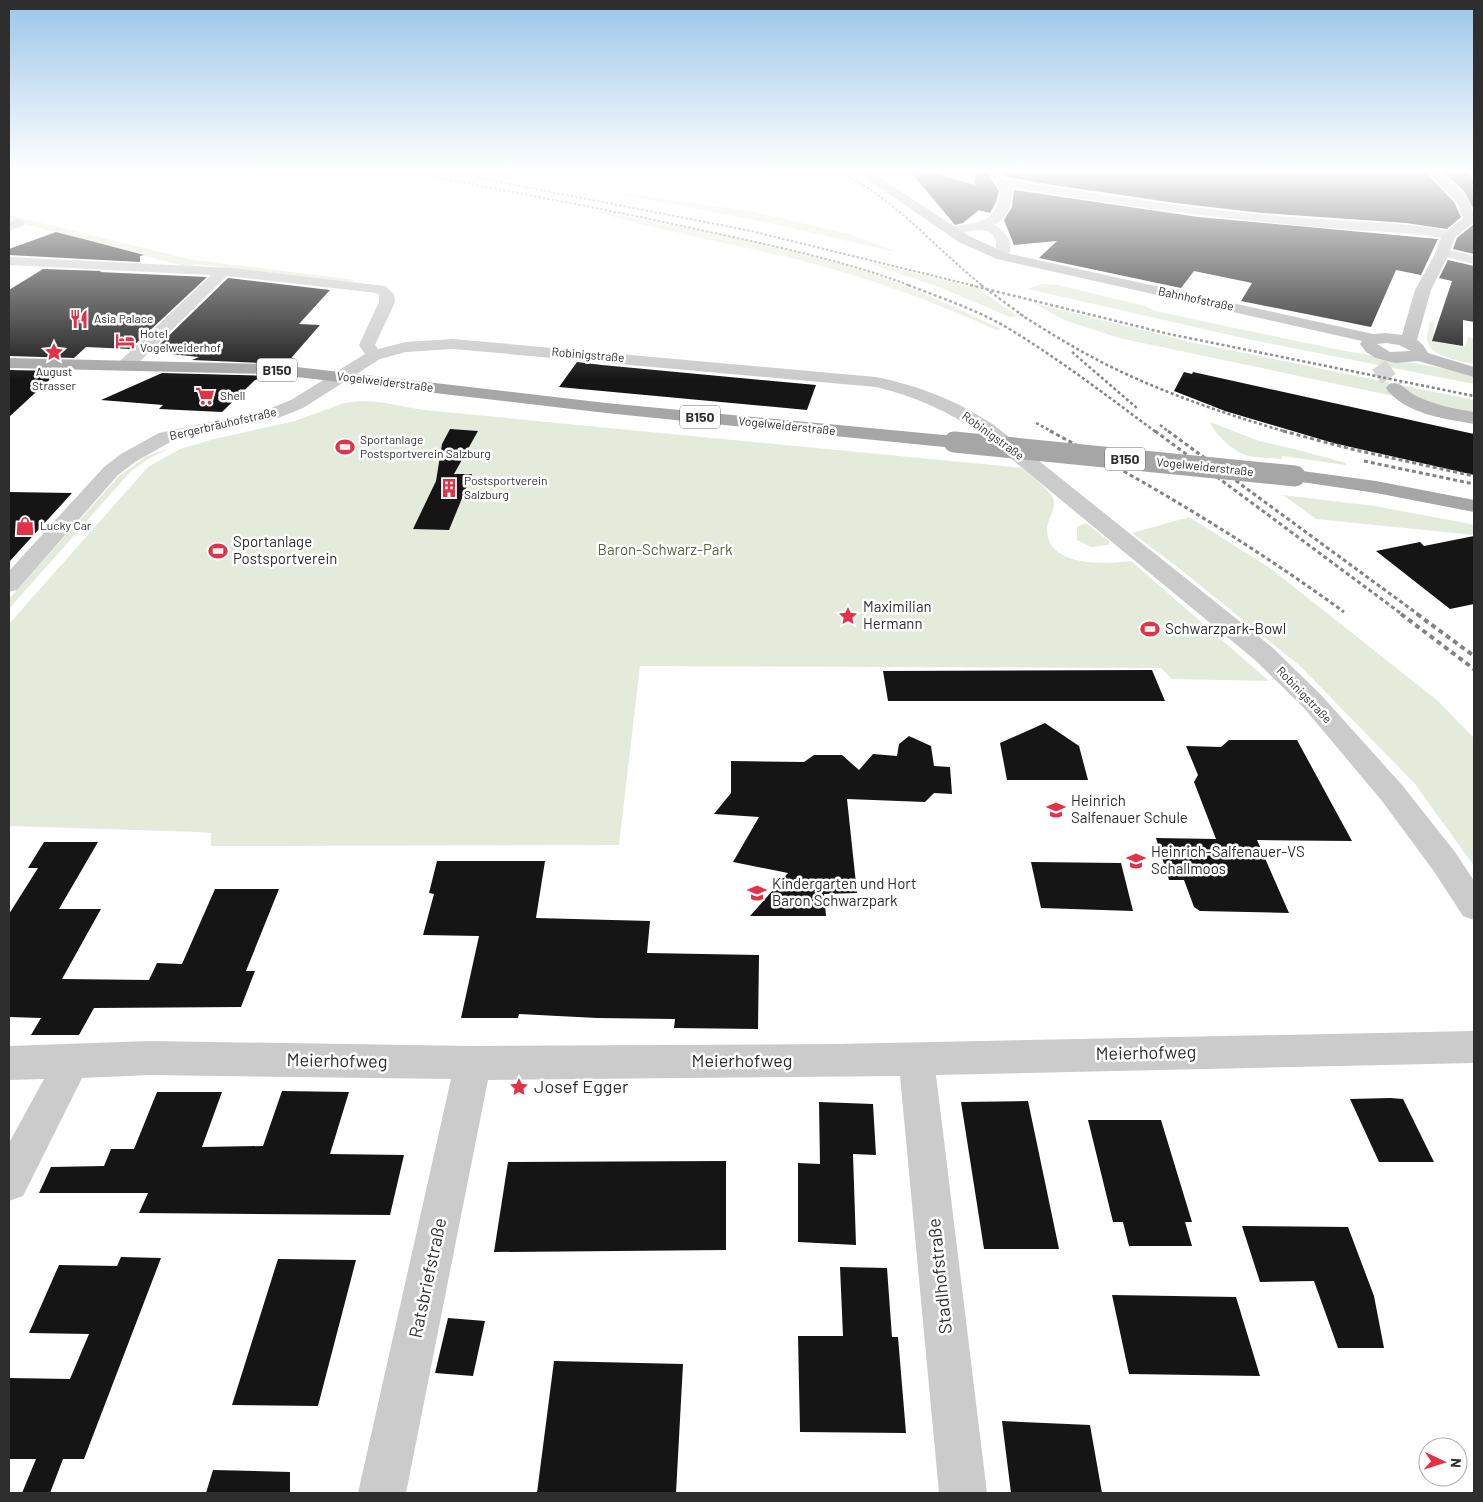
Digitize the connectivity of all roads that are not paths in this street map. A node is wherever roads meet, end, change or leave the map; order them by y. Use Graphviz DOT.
graph roads {
  1 [pos="966,240"];
  2 [pos="1003,240"];
  3 [pos="1417,240"];
  4 [pos="1449,240"];
  5 [pos="1445,244"];
  6 [pos="1002,256"];
  7 [pos="1474,260"];
  8 [pos="1019,261"];
  9 [pos="12,267"];
  10 [pos="223,272"];
  11 [pos="1413,349"];
  12 [pos="1368,351"];
  13 [pos="374,355"];
  14 [pos="9,364"];
  15 [pos="126,365"];
  16 [pos="1474,372"];
  17 [pos="338,377"];
  18 [pos="1395,388"];
  19 [pos="1474,418"];
  20 [pos="1474,506"];
  21 [pos="9,585"];
  22 [pos="1474,908"];
  23 [pos="1474,1047"];
  24 [pos="916,1058"];
  25 [pos="72,1062"];
  26 [pos="9,1063"];
  27 [pos="473,1063"];
  28 [pos="9,1182"];
  29 [pos="382,1493"];
  30 [pos="963,1493"];
  1 -- 6 [label="main road, Bahnhofstraße"];
  2 -- 6 [label="street"];
  3 -- 5 [label="street"];
  4 -- 5 [label="main road"];
  5 -- 7 [label="street"];
  5 -- 11 [label="main road"];
  6 -- 8 [label="main road, Bahnhofstraße"];
  8 -- 12 [label="main road, Bahnhofstraße"];
  8 -- 12 [label="main road, Bahnhofstraße"];
  9 -- 10 [label="street"];
  10 -- 13 [label="street"];
  10 -- 15 [label="street"];
  11 -- 12 [label="main road, Bahnhofstraße"];
  11 -- 16 [label="main road, Bahnhofstraße"];
  13 -- 17 [label="street, Robinigstraße"];
  13 -- 22 [label="street, Robinigstraße"];
  14 -- 15 [label="main road, Vogelweiderstraße / B150"];
  15 -- 17 [label="main road, Vogelweiderstraße / B150"];
  17 -- 20 [label="main road, Vogelweiderstraße / B150, bridge"];
  17 -- 21 [label="street, Bergerbräuhofstraße"];
  18 -- 19 [label="main road"];
  23 -- 24 [label="street, Meierhofweg"];
  24 -- 27 [label="street, Meierhofweg"];
  24 -- 30 [label="street, Stadlhofstraße"];
  25 -- 26 [label="street, Meierhofweg"];
  25 -- 27 [label="street, Meierhofweg"];
  25 -- 28 [label="street"];
  27 -- 29 [label="street, Ratsbriefstraße"];
}
